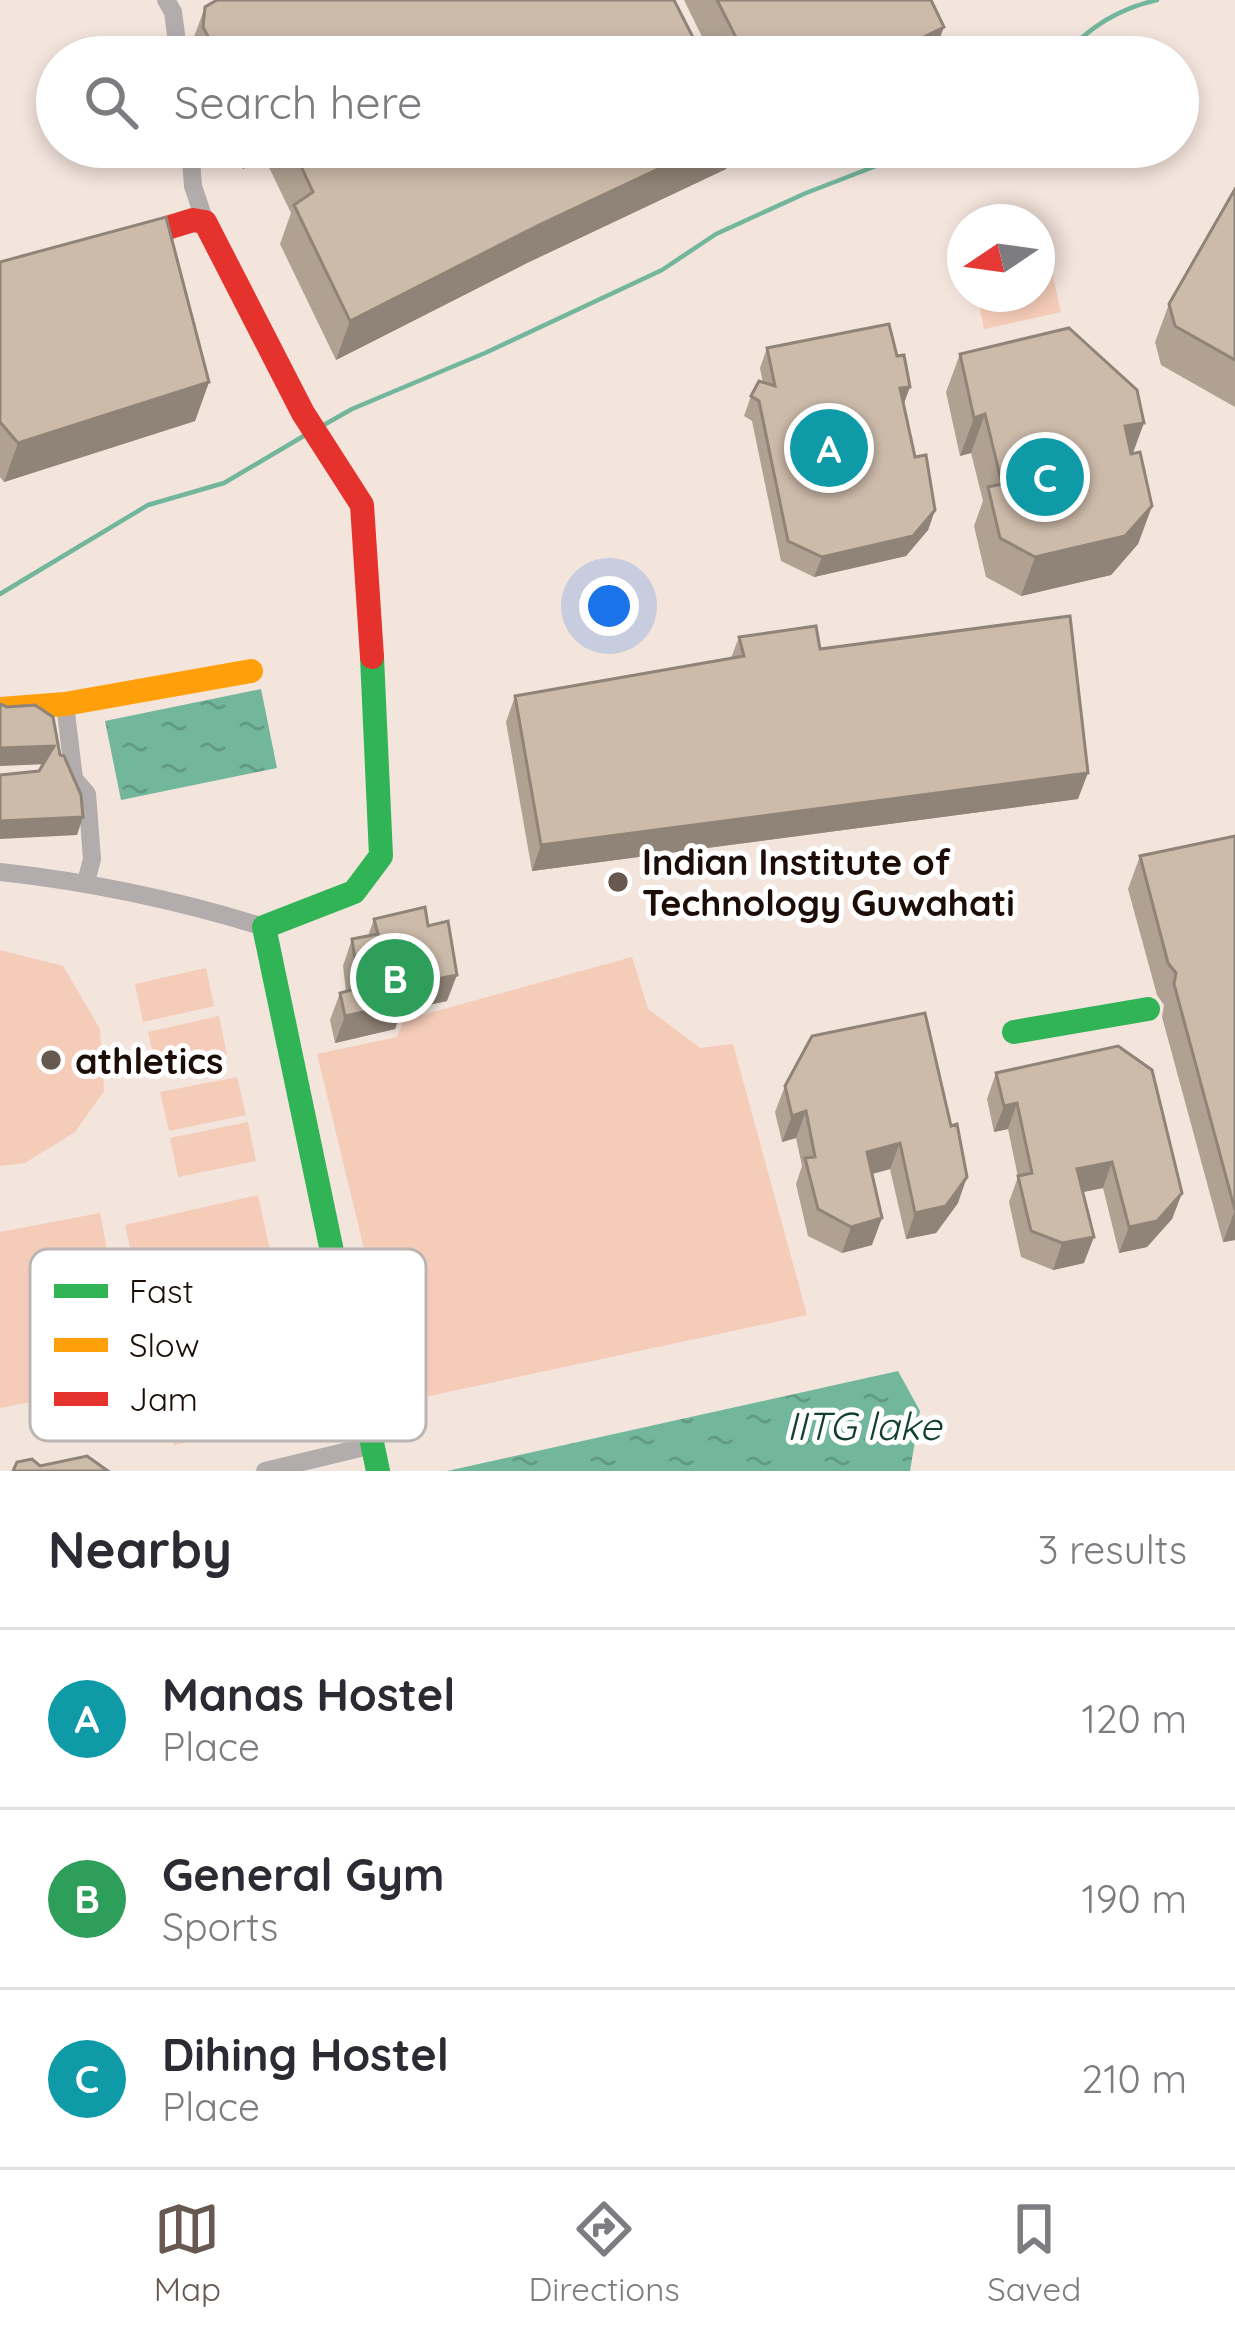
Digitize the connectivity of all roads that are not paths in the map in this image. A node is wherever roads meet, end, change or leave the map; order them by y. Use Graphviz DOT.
graph roads {
  1 [pos="166,0"];
  2 [pos="176,36"];
  3 [pos="192,168"];
  4 [pos="206,222"];
  5 [pos="107,247"];
  6 [pos="251,671"];
  7 [pos="65,704"];
  8 [pos="0,709"];
  9 [pos="0,872"];
  10 [pos="86,882"];
  11 [pos="264,927"];
  12 [pos="1148,1009"];
  13 [pos="1014,1033"];
  14 [pos="331,1249"];
  15 [pos="375,1458"];
  16 [pos="265,1471"];
  1 -- 2 [label="street"];
  3 -- 4 [label="street"];
  4 -- 5 [label="street"];
  4 -- 11 [label="street"];
  6 -- 7 [label="street"];
  7 -- 8 [label="street"];
  7 -- 10 [label="street"];
  9 -- 10 [label="street"];
  10 -- 11 [label="street"];
  11 -- 14 [label="street"];
  12 -- 13 [label="street"];
  15 -- 16 [label="street"];
}
